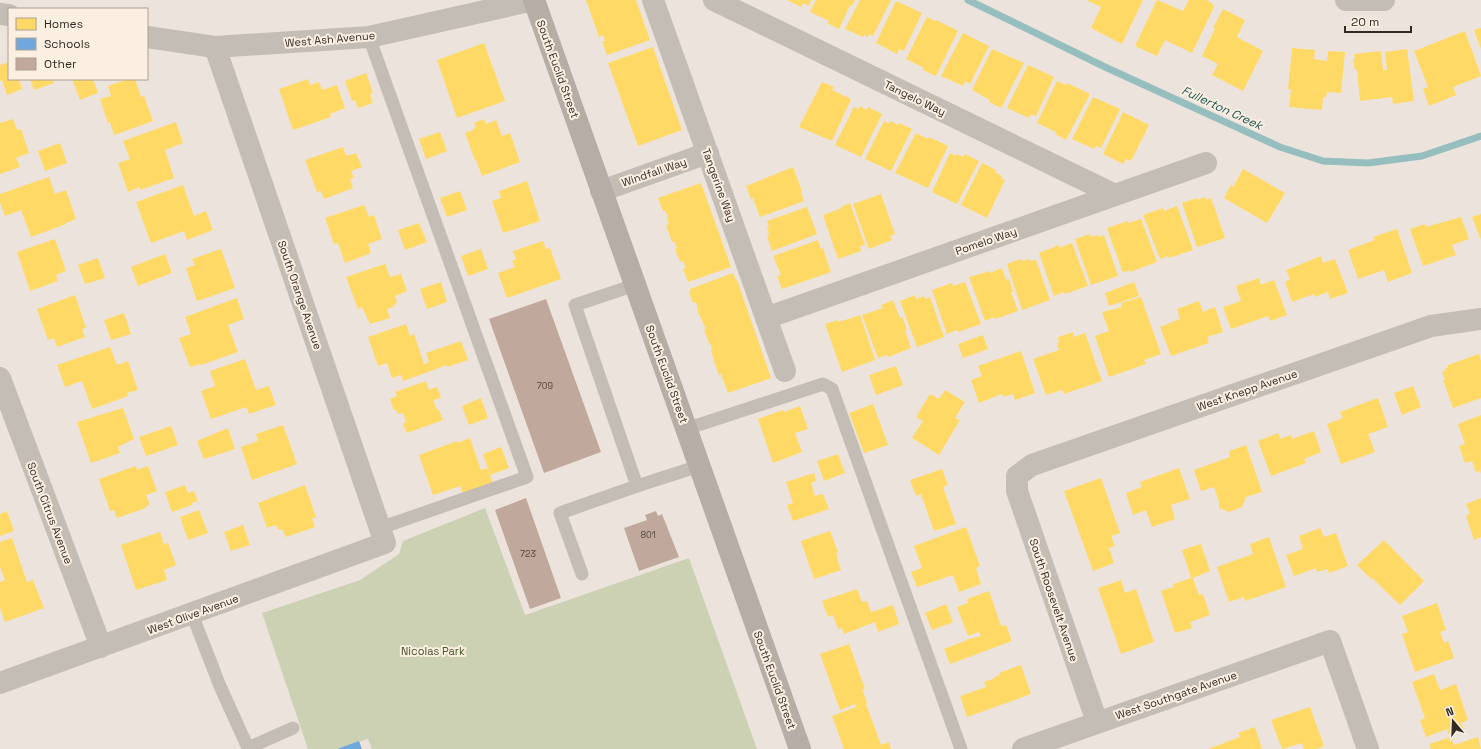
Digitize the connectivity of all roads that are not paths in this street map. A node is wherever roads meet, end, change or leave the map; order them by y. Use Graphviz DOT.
graph roads {
  1 [pos="534,0"];
  2 [pos="653,0"];
  3 [pos="714,0"];
  4 [pos="1346,0"];
  5 [pos="1384,0"];
  6 [pos="148,37"];
  7 [pos="369,37"];
  8 [pos="215,47"];
  9 [pos="708,153"];
  10 [pos="1206,163"];
  11 [pos="601,191"];
  12 [pos="1115,195"];
  13 [pos="635,285"];
  14 [pos="766,318"];
  15 [pos="1481,319"];
  16 [pos="785,370"];
  17 [pos="2,390"];
  18 [pos="686,429"];
  19 [pos="699,466"];
  20 [pos="1017,476"];
  21 [pos="637,486"];
  22 [pos="382,536"];
  23 [pos="582,574"];
  24 [pos="192,614"];
  25 [pos="101,647"];
  26 [pos="0,683"];
  27 [pos="1097,722"];
  28 [pos="293,728"];
  29 [pos="800,749"];
  30 [pos="961,749"];
  31 [pos="1022,749"];
  32 [pos="1368,749"];
  1 -- 7 [label="street, West Ash Avenue"];
  1 -- 11 [label="main road, South Euclid Street"];
  2 -- 9 [label="street, Tangerine Way"];
  3 -- 12 [label="street, Tangelo Way"];
  4 -- 5 [label="street"];
  6 -- 8 [label="street, West Ash Avenue"];
  7 -- 8 [label="street, West Ash Avenue"];
  7 -- 22 [label="lane"];
  8 -- 22 [label="street, South Orange Avenue"];
  9 -- 11 [label="street, Windfall Way"];
  9 -- 14 [label="street, Tangerine Way"];
  10 -- 12 [label="street, Pomelo Way"];
  11 -- 13 [label="main road, South Euclid Street"];
  12 -- 14 [label="street, Pomelo Way"];
  13 -- 18 [label="main road, South Euclid Street"];
  13 -- 21 [label="lane"];
  14 -- 16 [label="street, Tangerine Way"];
  15 -- 20 [label="street, West Knepp Avenue"];
  17 -- 25 [label="street, South Citrus Avenue"];
  18 -- 19 [label="main road, South Euclid Street"];
  18 -- 30 [label="lane"];
  19 -- 21 [label="lane"];
  19 -- 29 [label="main road, South Euclid Street"];
  20 -- 27 [label="street, South Roosevelt Avenue"];
  21 -- 23 [label="lane"];
  22 -- 24 [label="street, West Olive Avenue"];
  24 -- 25 [label="street, West Olive Avenue"];
  24 -- 28 [label="lane"];
  25 -- 26 [label="street, West Olive Avenue"];
  27 -- 31 [label="street, West Southgate Avenue"];
  27 -- 32 [label="street, West Southgate Avenue"];
}
